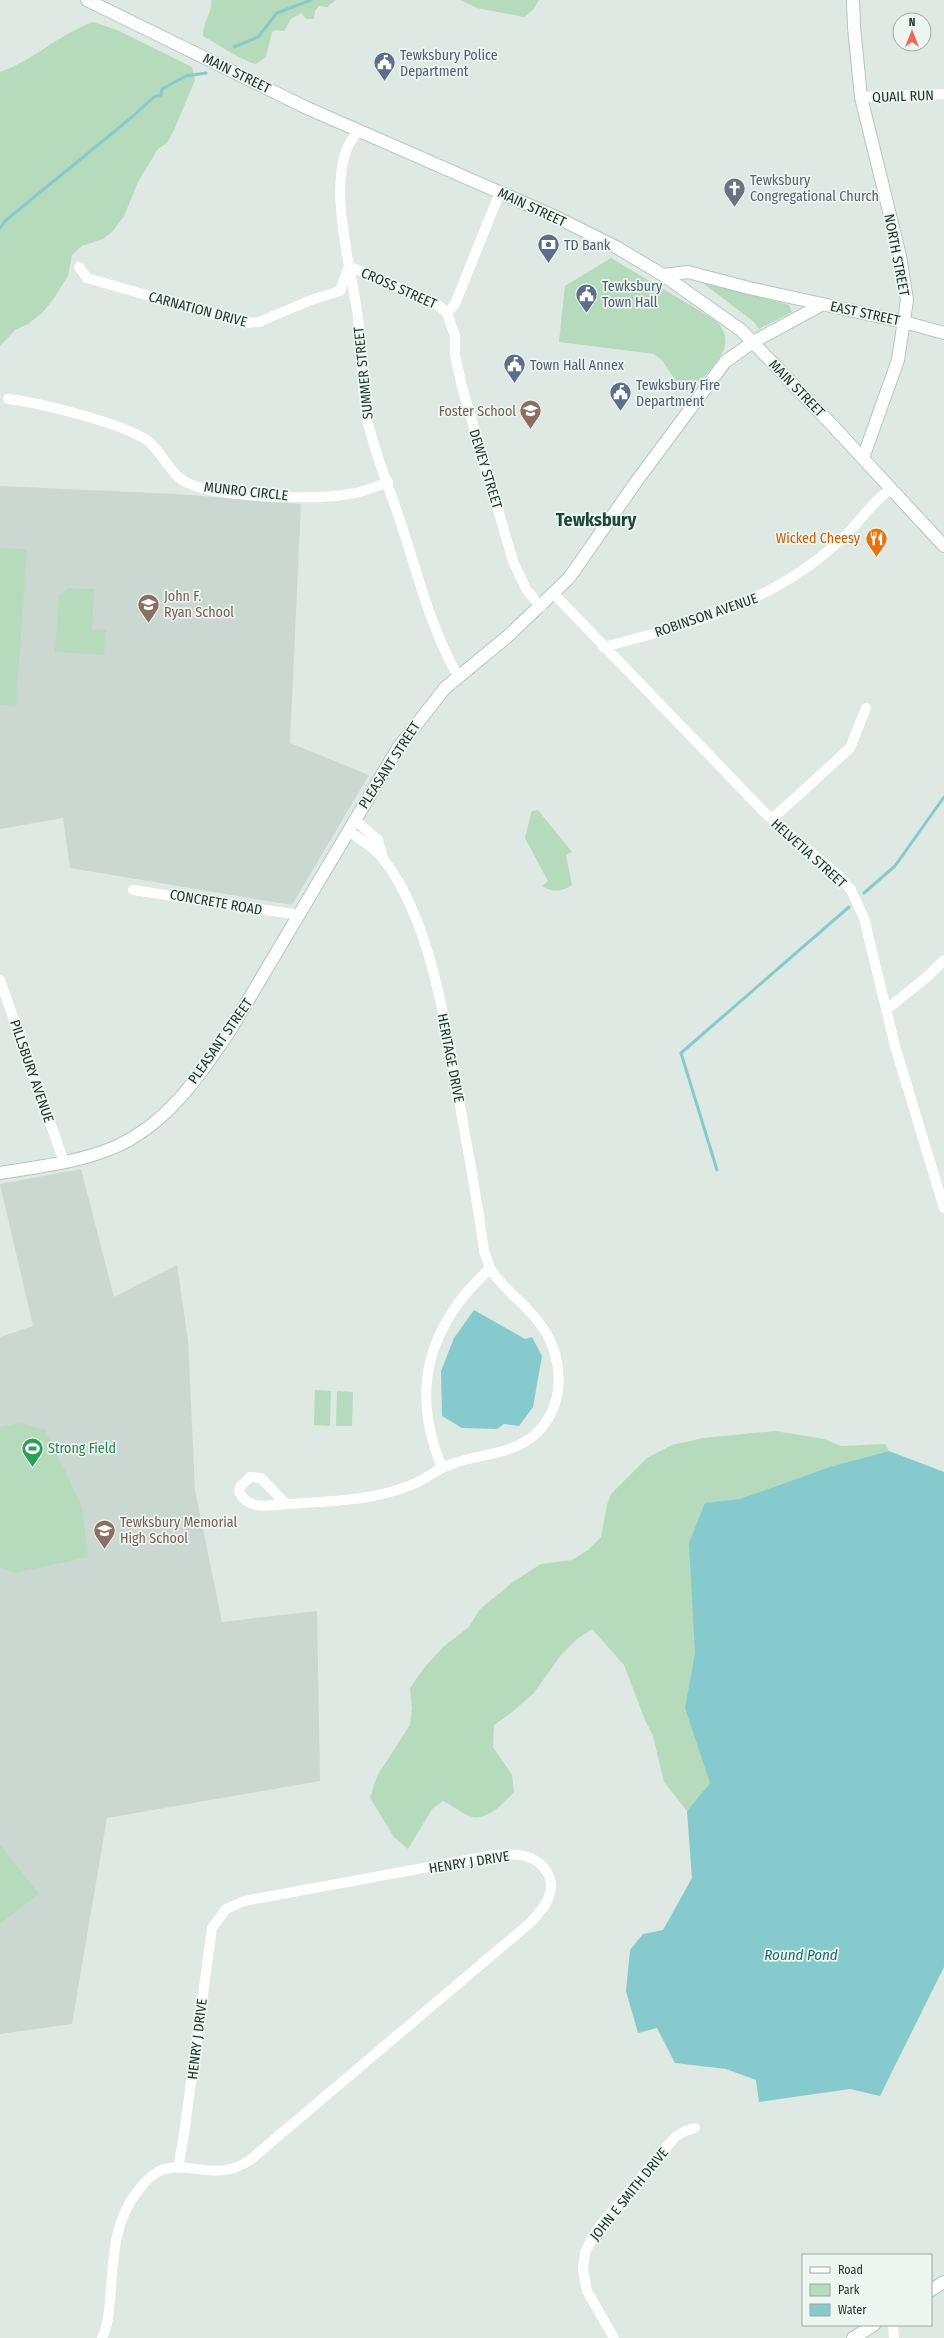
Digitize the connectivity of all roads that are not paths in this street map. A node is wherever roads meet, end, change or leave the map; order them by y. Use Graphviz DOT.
graph roads {
  1 [pos="87,0"];
  2 [pos="853,0"];
  3 [pos="944,94"];
  4 [pos="861,97"];
  5 [pos="358,131"];
  6 [pos="500,192"];
  7 [pos="349,266"];
  8 [pos="79,267"];
  9 [pos="663,275"];
  10 [pos="823,304"];
  11 [pos="447,313"];
  12 [pos="904,322"];
  13 [pos="944,333"];
  14 [pos="753,342"];
  15 [pos="8,398"];
  16 [pos="863,458"];
  17 [pos="388,482"];
  18 [pos="891,489"];
  19 [pos="944,546"];
  20 [pos="554,594"];
  21 [pos="541,607"];
  22 [pos="603,647"];
  23 [pos="458,676"];
  24 [pos="866,708"];
  25 [pos="772,819"];
  26 [pos="354,820"];
  27 [pos="348,831"];
  28 [pos="383,858"];
  29 [pos="133,890"];
  30 [pos="299,915"];
  31 [pos="944,960"];
  32 [pos="0,980"];
  33 [pos="886,1010"];
  34 [pos="64,1162"];
  35 [pos="0,1173"];
  36 [pos="944,1208"];
  37 [pos="490,1268"];
  38 [pos="442,1468"];
  39 [pos="288,1504"];
  40 [pos="695,2128"];
  41 [pos="178,2168"];
  42 [pos="944,2282"];
  43 [pos="932,2289"];
  44 [pos="872,2326"];
  45 [pos="893,2326"];
  46 [pos="102,2338"];
  47 [pos="614,2338"];
  48 [pos="853,2338"];
  49 [pos="894,2338"];
  1 -- 5 [label="main road, MAIN STREET"];
  2 -- 4 [label="main road, NORTH STREET"];
  3 -- 4 [label="street, QUAIL RUN"];
  4 -- 12 [label="main road, NORTH STREET"];
  5 -- 6 [label="main road, MAIN STREET"];
  5 -- 7 [label="street, SUMMER STREET"];
  6 -- 9 [label="main road, MAIN STREET"];
  6 -- 11 [label="street"];
  7 -- 8 [label="street, CARNATION DRIVE"];
  7 -- 11 [label="street, CROSS STREET"];
  7 -- 17 [label="street, SUMMER STREET"];
  9 -- 10 [label="main road, EAST STREET"];
  9 -- 14 [label="main road, MAIN STREET"];
  10 -- 12 [label="main road, EAST STREET"];
  10 -- 14 [label="main road, PLEASANT STREET"];
  11 -- 21 [label="street, DEWEY STREET"];
  12 -- 13 [label="main road, EAST STREET"];
  12 -- 16 [label="main road, NORTH STREET"];
  14 -- 16 [label="main road, MAIN STREET"];
  14 -- 20 [label="main road, PLEASANT STREET"];
  15 -- 17 [label="street, MUNRO CIRCLE"];
  16 -- 18 [label="main road, MAIN STREET"];
  17 -- 23 [label="street, SUMMER STREET"];
  18 -- 19 [label="main road, MAIN STREET"];
  18 -- 22 [label="street, ROBINSON AVENUE"];
  20 -- 21 [label="main road, PLEASANT STREET"];
  20 -- 22 [label="street, HELVETIA STREET"];
  21 -- 23 [label="main road, PLEASANT STREET"];
  22 -- 25 [label="street, HELVETIA STREET"];
  23 -- 26 [label="main road, PLEASANT STREET"];
  24 -- 25 [label="street"];
  25 -- 33 [label="street, HELVETIA STREET"];
  26 -- 27 [label="main road, PLEASANT STREET"];
  26 -- 28 [label="street, HERITAGE DRIVE"];
  27 -- 28 [label="street, HERITAGE DRIVE"];
  27 -- 30 [label="main road, PLEASANT STREET"];
  28 -- 37 [label="street, HERITAGE DRIVE"];
  29 -- 30 [label="street, CONCRETE ROAD"];
  30 -- 34 [label="main road, PLEASANT STREET"];
  31 -- 33 [label="street"];
  32 -- 34 [label="street, PILLSBURY AVENUE"];
  33 -- 36 [label="street, HELVETIA STREET"];
  34 -- 35 [label="main road, PLEASANT STREET"];
  37 -- 38 [label="street"];
  37 -- 38 [label="street, HERITAGE DRIVE"];
  38 -- 39 [label="street, HERITAGE DRIVE"];
  40 -- 47 [label="street, JOHN E SMITH DRIVE"];
  41 -- 41 [label="street, HENRY J DRIVE"];
  41 -- 46 [label="street, HENRY J DRIVE"];
  42 -- 43 [label="main road"];
  44 -- 48 [label="main road"];
  45 -- 49 [label="street"];
}
